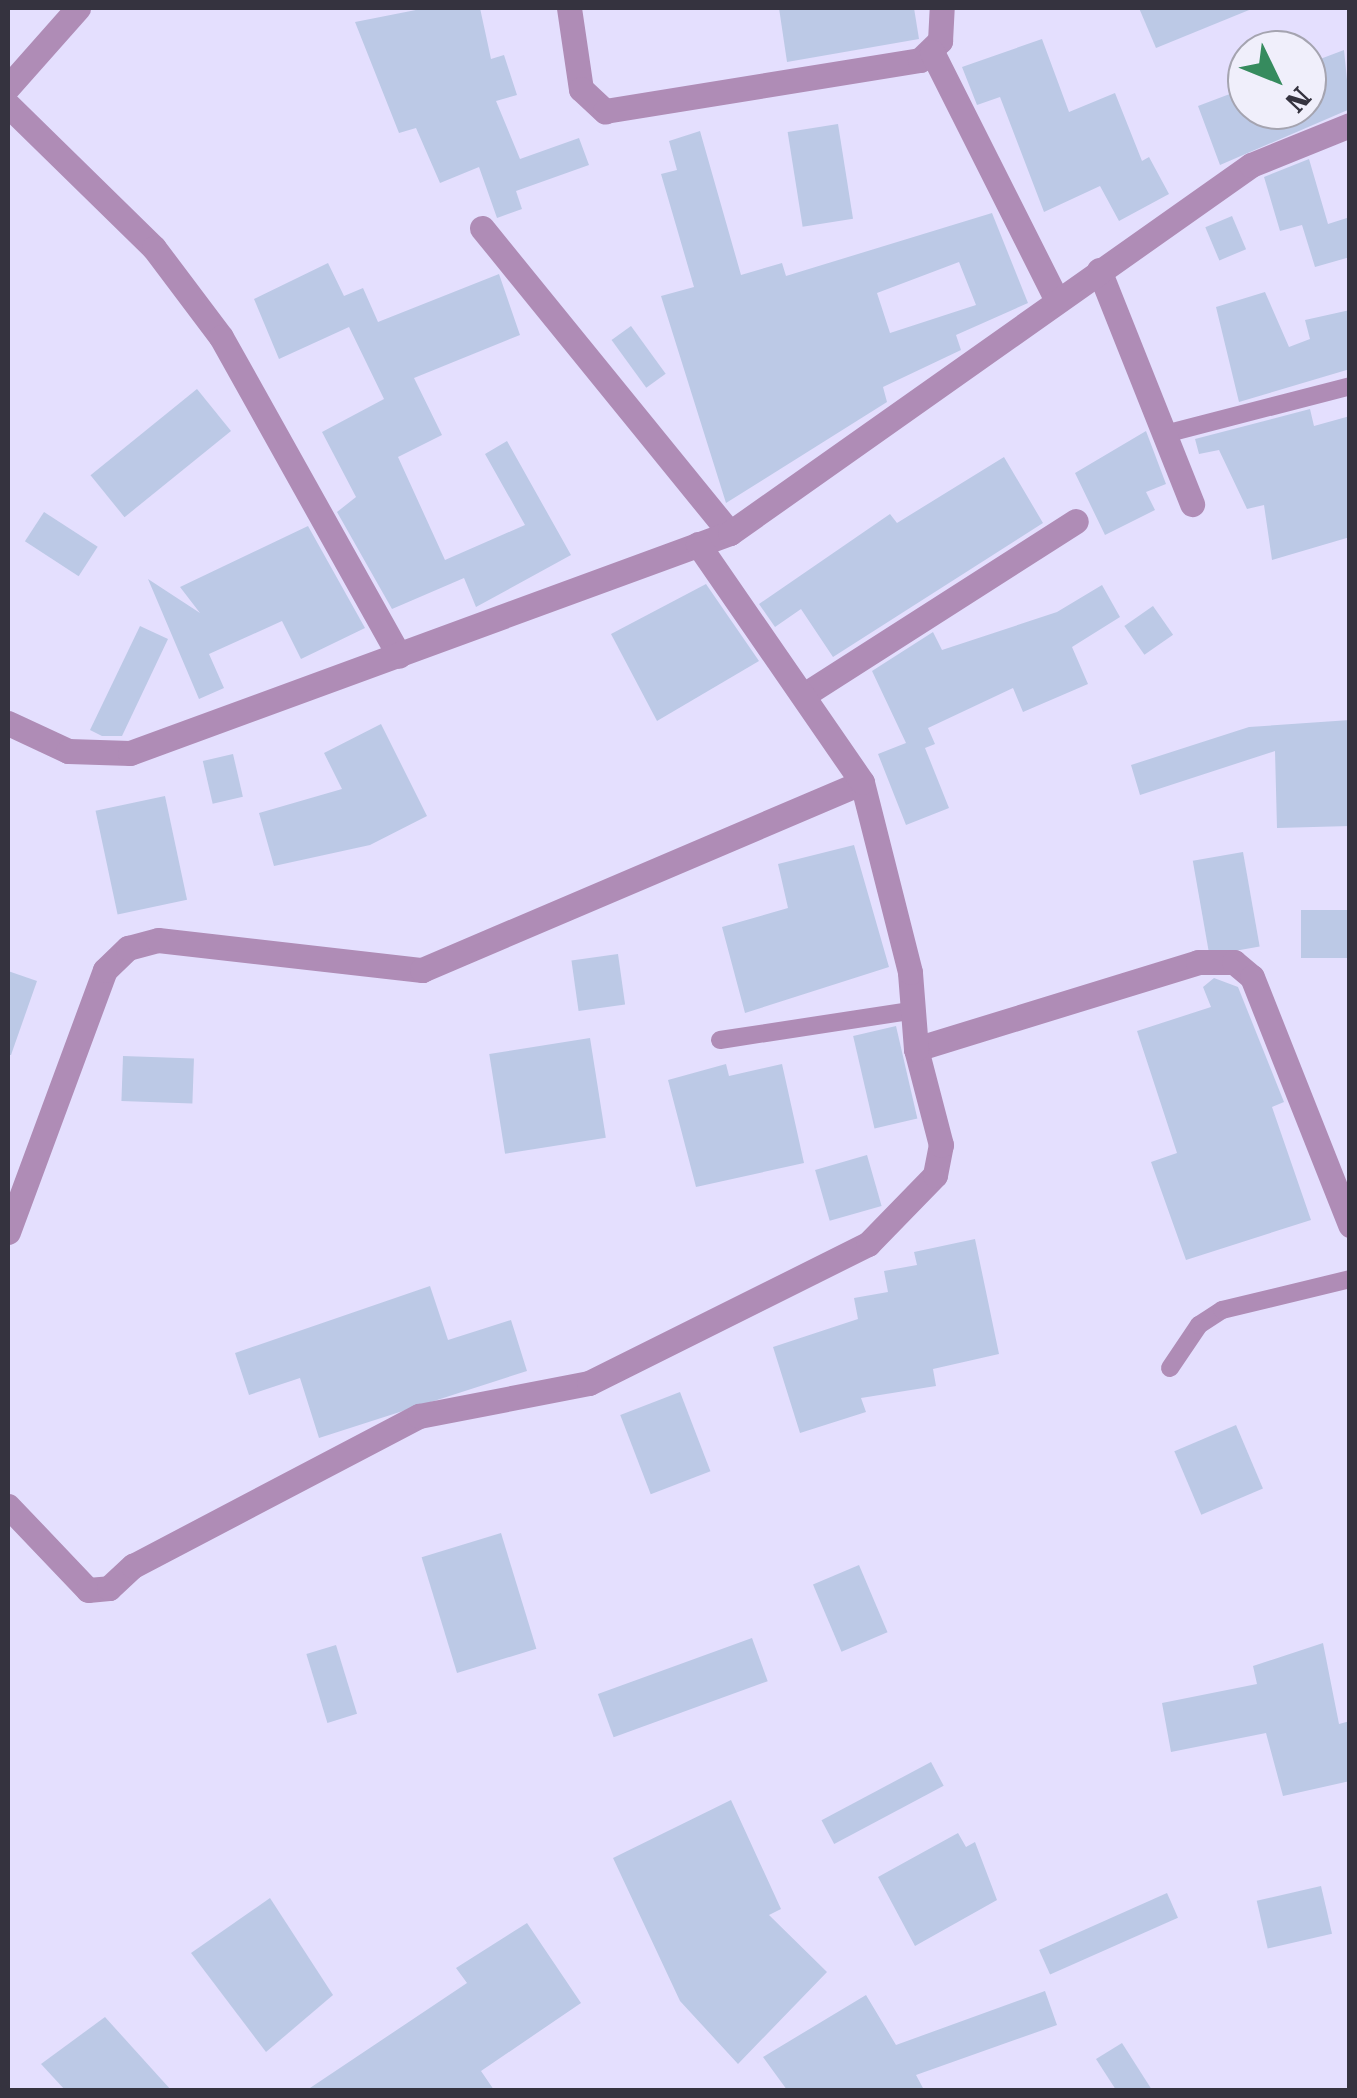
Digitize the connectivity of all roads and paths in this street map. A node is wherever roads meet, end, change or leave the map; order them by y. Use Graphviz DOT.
graph roads {
  1 [pos="78,8"];
  2 [pos="570,8"];
  3 [pos="940,11"];
  4 [pos="932,52"];
  5 [pos="8,87"];
  6 [pos="8,104"];
  7 [pos="1350,125"];
  8 [pos="482,228"];
  9 [pos="1099,270"];
  10 [pos="1057,300"];
  11 [pos="1350,386"];
  12 [pos="1164,434"];
  13 [pos="1192,504"];
  14 [pos="1076,522"];
  15 [pos="730,533"];
  16 [pos="698,544"];
  17 [pos="399,656"];
  18 [pos="807,693"];
  19 [pos="8,723"];
  20 [pos="862,782"];
  21 [pos="909,1011"];
  22 [pos="720,1040"];
  23 [pos="916,1049"];
  24 [pos="1350,1225"];
  25 [pos="8,1232"];
  26 [pos="1350,1279"];
  27 [pos="1170,1368"];
  28 [pos="8,1506"];
  1 -- 5 [label="street"];
  2 -- 4 [label="street"];
  3 -- 4 [label="street"];
  4 -- 10 [label="street"];
  6 -- 17 [label="street"];
  7 -- 9 [label="street"];
  8 -- 15 [label="street"];
  9 -- 10 [label="street"];
  9 -- 12 [label="street"];
  10 -- 15 [label="street"];
  11 -- 12 [label="lane"];
  12 -- 13 [label="street"];
  14 -- 18 [label="street"];
  15 -- 16 [label="street"];
  16 -- 17 [label="street"];
  16 -- 18 [label="street"];
  17 -- 19 [label="street"];
  18 -- 20 [label="street"];
  20 -- 21 [label="street"];
  20 -- 25 [label="street"];
  21 -- 22 [label="lane"];
  21 -- 23 [label="street"];
  23 -- 24 [label="street"];
  23 -- 28 [label="street"];
  26 -- 27 [label="lane"];
}
